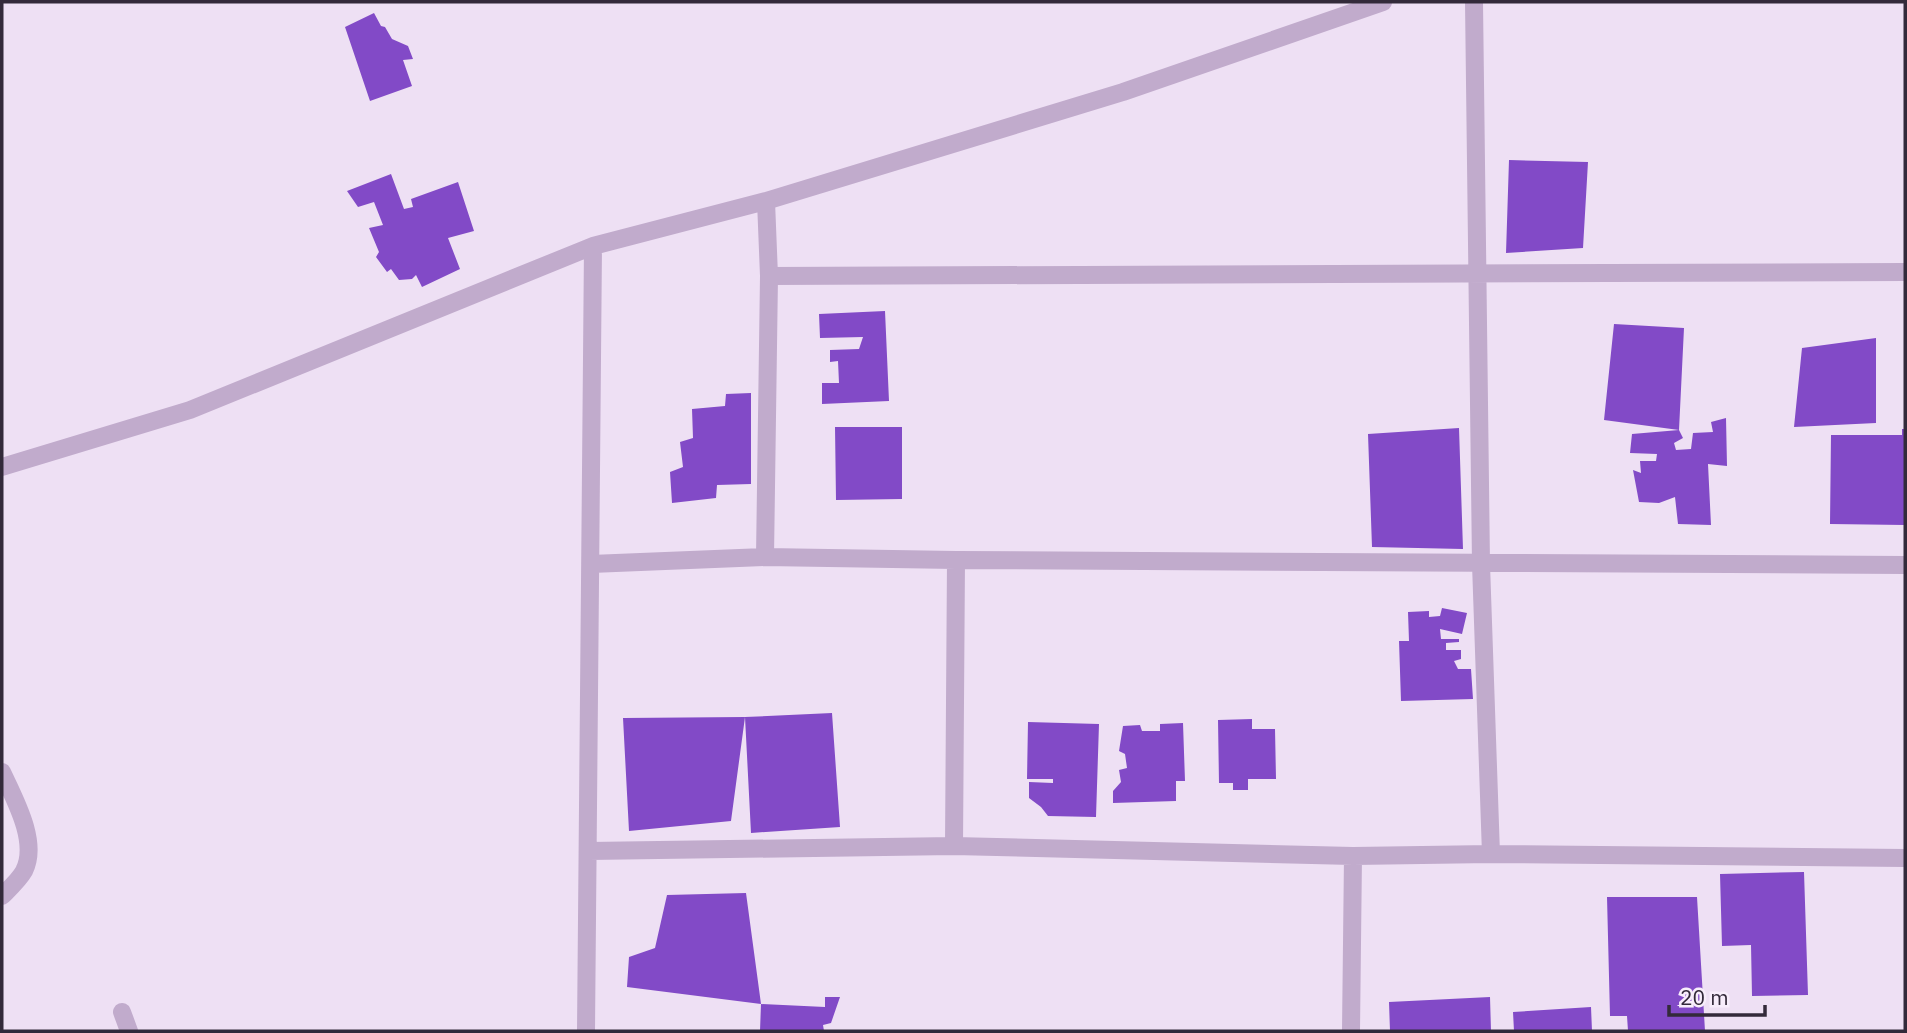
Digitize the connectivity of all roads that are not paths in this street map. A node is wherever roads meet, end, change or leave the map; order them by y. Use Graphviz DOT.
graph roads {
  1 [pos="1383,2"];
  2 [pos="1474,2"];
  3 [pos="766,201"];
  4 [pos="593,246"];
  5 [pos="1905,272"];
  6 [pos="1478,274"];
  7 [pos="769,276"];
  8 [pos="2,467"];
  9 [pos="765,557"];
  10 [pos="956,560"];
  11 [pos="591,564"];
  12 [pos="1481,564"];
  13 [pos="1905,565"];
  14 [pos="2,772"];
  15 [pos="954,846"];
  16 [pos="589,851"];
  17 [pos="1491,854"];
  18 [pos="1353,856"];
  19 [pos="1905,858"];
  20 [pos="2,896"];
  21 [pos="122,1012"];
  22 [pos="130,1031"];
  23 [pos="586,1031"];
  24 [pos="1351,1031"];
  1 -- 3 [label="street"];
  2 -- 6 [label="street"];
  3 -- 4 [label="street"];
  3 -- 7 [label="street"];
  4 -- 8 [label="street"];
  4 -- 11 [label="street"];
  5 -- 6 [label="street"];
  6 -- 7 [label="street"];
  6 -- 12 [label="street"];
  7 -- 9 [label="street"];
  9 -- 10 [label="street"];
  9 -- 11 [label="street"];
  10 -- 12 [label="street"];
  10 -- 15 [label="street"];
  11 -- 16 [label="street"];
  12 -- 13 [label="street"];
  12 -- 17 [label="street"];
  14 -- 20 [label="street"];
  15 -- 16 [label="street"];
  15 -- 18 [label="street"];
  16 -- 23 [label="street"];
  17 -- 18 [label="street"];
  17 -- 19 [label="street"];
  18 -- 24 [label="street"];
  21 -- 22 [label="street"];
}
